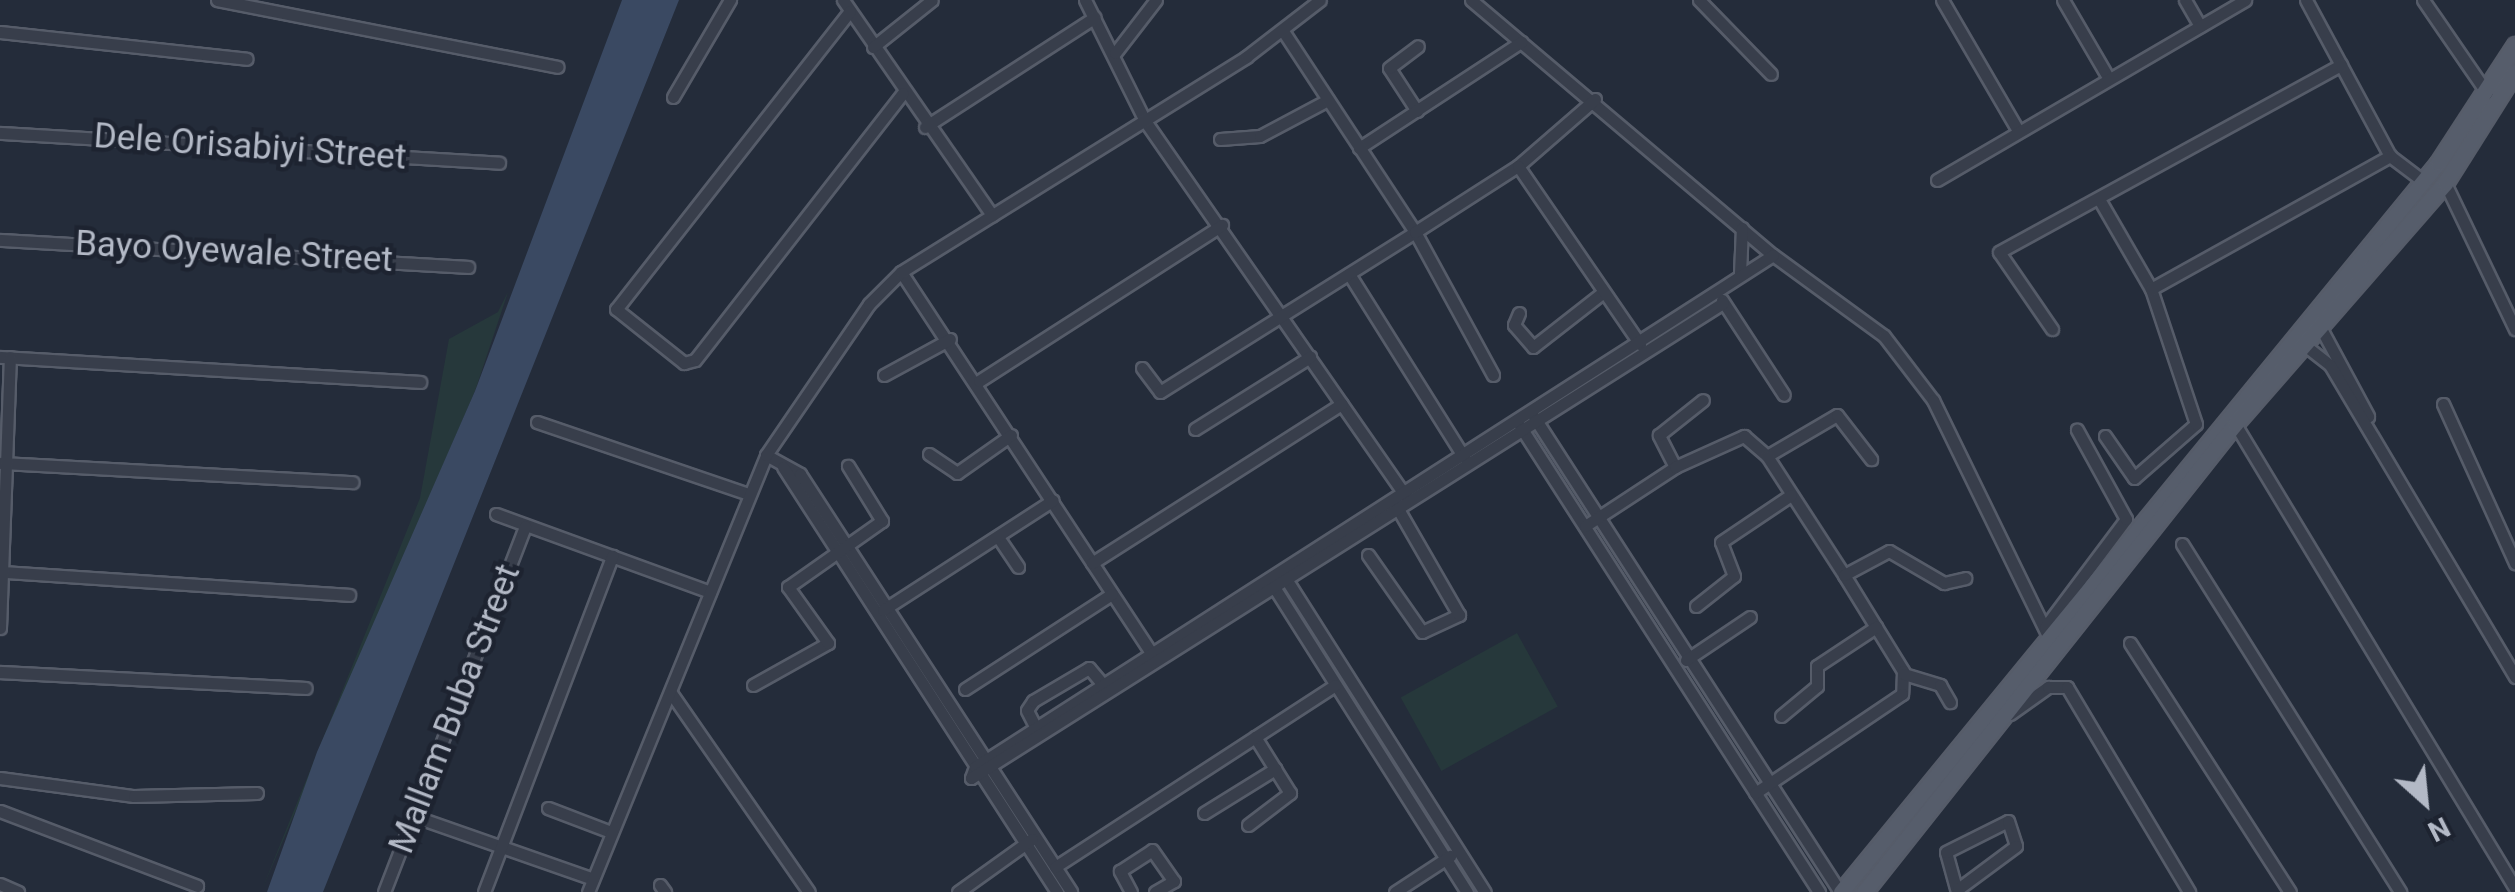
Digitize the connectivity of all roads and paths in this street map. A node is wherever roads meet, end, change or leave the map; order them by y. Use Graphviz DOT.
graph roads {
  1 [pos="217,0"];
  2 [pos="730,0"];
  3 [pos="932,0"];
  4 [pos="1085,0"];
  5 [pos="1156,0"];
  6 [pos="1320,0"];
  7 [pos="1471,0"];
  8 [pos="1699,0"];
  9 [pos="1942,0"];
  10 [pos="2063,0"];
  11 [pos="2185,0"];
  12 [pos="2245,0"];
  13 [pos="2306,0"];
  14 [pos="2424,0"];
  15 [pos="846,6"];
  16 [pos="1095,18"];
  17 [pos="2200,26"];
  18 [pos="1284,31"];
  19 [pos="0,32"];
  20 [pos="1521,42"];
  21 [pos="2515,45"];
  22 [pos="1418,46"];
  23 [pos="874,47"];
  24 [pos="1115,53"];
  25 [pos="248,60"];
  26 [pos="2342,65"];
  27 [pos="557,67"];
  28 [pos="1771,74"];
  29 [pos="2106,74"];
  30 [pos="2513,83"];
  31 [pos="903,93"];
  32 [pos="2488,93"];
  33 [pos="673,97"];
  34 [pos="1595,99"];
  35 [pos="1328,100"];
  36 [pos="1417,111"];
  37 [pos="1145,121"];
  38 [pos="926,127"];
  39 [pos="2016,127"];
  40 [pos="0,133"];
  41 [pos="1220,139"];
  42 [pos="1360,148"];
  43 [pos="2390,156"];
  44 [pos="500,163"];
  45 [pos="1518,166"];
  46 [pos="1937,180"];
  47 [pos="2422,180"];
  48 [pos="2445,183"];
  49 [pos="2099,199"];
  50 [pos="992,215"];
  51 [pos="1222,226"];
  52 [pos="1742,228"];
  53 [pos="1416,232"];
  54 [pos="0,240"];
  55 [pos="1773,255"];
  56 [pos="468,267"];
  57 [pos="901,272"];
  58 [pos="1740,273"];
  59 [pos="1348,274"];
  60 [pos="2151,289"];
  61 [pos="1602,293"];
  62 [pos="1720,298"];
  63 [pos="1519,313"];
  64 [pos="1284,314"];
  65 [pos="2316,320"];
  66 [pos="2052,328"];
  67 [pos="2515,329"];
  68 [pos="950,339"];
  69 [pos="2298,340"];
  70 [pos="1640,344"];
  71 [pos="5,357"];
  72 [pos="1310,357"];
  73 [pos="1142,368"];
  74 [pos="884,375"];
  75 [pos="1493,375"];
  76 [pos="980,381"];
  77 [pos="420,382"];
  78 [pos="1784,394"];
  79 [pos="1703,400"];
  80 [pos="1342,404"];
  81 [pos="2443,404"];
  82 [pos="1534,417"];
  83 [pos="537,422"];
  84 [pos="2367,423"];
  85 [pos="2236,424"];
  86 [pos="1521,427"];
  87 [pos="1195,429"];
  88 [pos="2077,430"];
  89 [pos="1011,435"];
  90 [pos="2105,436"];
  91 [pos="929,454"];
  92 [pos="766,455"];
  93 [pos="1767,456"];
  94 [pos="1464,457"];
  95 [pos="1870,459"];
  96 [pos="6,463"];
  97 [pos="848,466"];
  98 [pos="782,467"];
  99 [pos="1675,467"];
  100 [pos="352,482"];
  101 [pos="748,494"];
  102 [pos="1791,495"];
  103 [pos="1053,500"];
  104 [pos="1400,504"];
  105 [pos="496,514"];
  106 [pos="1597,519"];
  107 [pos="525,526"];
  108 [pos="1585,526"];
  109 [pos="998,537"];
  110 [pos="846,544"];
  111 [pos="2182,544"];
  112 [pos="834,552"];
  113 [pos="1368,555"];
  114 [pos="612,556"];
  115 [pos="2515,562"];
  116 [pos="1092,563"];
  117 [pos="1018,567"];
  118 [pos="4,572"];
  119 [pos="1282,572"];
  120 [pos="1844,576"];
  121 [pos="1965,578"];
  122 [pos="1268,580"];
  123 [pos="1289,584"];
  124 [pos="710,592"];
  125 [pos="1277,592"];
  126 [pos="1112,594"];
  127 [pos="349,595"];
  128 [pos="1696,606"];
  129 [pos="880,611"];
  130 [pos="1750,617"];
  131 [pos="1876,627"];
  132 [pos="0,628"];
  133 [pos="2048,634"];
  134 [pos="2130,643"];
  135 [pos="1152,653"];
  136 [pos="1686,660"];
  137 [pos="2515,664"];
  138 [pos="0,672"];
  139 [pos="1904,674"];
  140 [pos="2515,678"];
  141 [pos="753,685"];
  142 [pos="1335,685"];
  143 [pos="1105,687"];
  144 [pos="306,688"];
  145 [pos="965,688"];
  146 [pos="671,693"];
  147 [pos="1950,702"];
  148 [pos="2010,714"];
  149 [pos="1781,716"];
  150 [pos="1037,730"];
  151 [pos="1255,737"];
  152 [pos="983,769"];
  153 [pos="1275,769"];
  154 [pos="0,778"];
  155 [pos="1761,790"];
  156 [pos="258,793"];
  157 [pos="548,808"];
  158 [pos="0,811"];
  159 [pos="1204,814"];
  160 [pos="419,818"];
  161 [pos="1248,825"];
  162 [pos="611,832"];
  163 [pos="1031,839"];
  164 [pos="500,845"];
  165 [pos="1458,852"];
  166 [pos="1446,859"];
  167 [pos="1055,867"];
  168 [pos="0,884"];
  169 [pos="197,886"];
  170 [pos="590,886"];
  171 [pos="2515,888"];
  172 [pos="1958,891"];
  173 [pos="18,892"];
  174 [pos="384,892"];
  175 [pos="484,892"];
  176 [pos="810,892"];
  177 [pos="958,892"];
  178 [pos="1057,892"];
  179 [pos="1071,892"];
  180 [pos="1130,892"];
  181 [pos="1155,892"];
  182 [pos="1395,892"];
  183 [pos="1467,892"];
  184 [pos="1485,892"];
  185 [pos="1820,892"];
  186 [pos="1840,892"];
  187 [pos="1864,892"];
  188 [pos="2188,892"];
  189 [pos="2290,892"];
  190 [pos="2400,892"];
  1 -- 27 [label="street"];
  2 -- 33 [label="street"];
  3 -- 23 [label="street"];
  4 -- 16 [label="street"];
  5 -- 24 [label="street"];
  6 -- 18 [label="street"];
  7 -- 20 [label="street"];
  8 -- 28 [label="street"];
  9 -- 39 [label="street"];
  10 -- 29 [label="street"];
  11 -- 17 [label="street"];
  12 -- 17 [label="street"];
  13 -- 26 [label="street"];
  14 -- 32 [label="street"];
  15 -- 23 [label="street"];
  15 -- 31 [label="street"];
  16 -- 24 [label="street"];
  16 -- 38 [label="street"];
  17 -- 29 [label="street"];
  18 -- 35 [label="street"];
  18 -- 37 [label="street"];
  19 -- 25 [label="street"];
  20 -- 34 [label="street"];
  20 -- 36 [label="street"];
  21 -- 32 [label="main road"];
  22 -- 36 [label="street"];
  23 -- 31 [label="street"];
  24 -- 37 [label="street"];
  26 -- 43 [label="street"];
  26 -- 49 [label="street"];
  29 -- 39 [label="street"];
  30 -- 48 [label="main road"];
  31 -- 38 [label="street"];
  32 -- 47 [label="main road"];
  34 -- 45 [label="street"];
  34 -- 52 [label="street"];
  35 -- 41 [label="street"];
  35 -- 42 [label="street"];
  36 -- 42 [label="street"];
  37 -- 50 [label="street"];
  37 -- 51 [label="street"];
  38 -- 50 [label="street"];
  39 -- 46 [label="street"];
  40 -- 44 [label="street, Dele Orisabiyi Street"];
  42 -- 53 [label="street"];
  43 -- 47 [label="street"];
  43 -- 60 [label="street"];
  45 -- 53 [label="street"];
  45 -- 61 [label="street"];
  47 -- 65 [label="main road"];
  48 -- 65 [label="main road"];
  48 -- 67 [label="street"];
  49 -- 60 [label="street"];
  49 -- 66 [label="street"];
  50 -- 57 [label="street"];
  51 -- 64 [label="street"];
  51 -- 76 [label="street"];
  52 -- 55 [label="street"];
  52 -- 58 [label="street"];
  53 -- 59 [label="street"];
  53 -- 75 [label="street"];
  54 -- 56 [label="street, Bayo Oyewale Street"];
  55 -- 58 [label="street"];
  55 -- 133 [label="street"];
  57 -- 68 [label="street"];
  57 -- 92 [label="street"];
  58 -- 62 [label="street"];
  59 -- 64 [label="street"];
  59 -- 94 [label="street"];
  60 -- 90 [label="street"];
  61 -- 63 [label="street"];
  61 -- 70 [label="street"];
  62 -- 70 [label="street"];
  62 -- 78 [label="street"];
  62 -- 82 [label="street"];
  64 -- 72 [label="street"];
  64 -- 73 [label="street"];
  65 -- 69 [label="main road"];
  65 -- 84 [label="street"];
  68 -- 74 [label="street"];
  68 -- 76 [label="street"];
  69 -- 84 [label="street"];
  69 -- 85 [label="main road"];
  69 -- 133 [label="main road"];
  70 -- 82 [label="street"];
  71 -- 77 [label="street"];
  71 -- 96 [label="street"];
  72 -- 80 [label="street"];
  72 -- 87 [label="street"];
  76 -- 89 [label="street"];
  79 -- 99 [label="street"];
  80 -- 104 [label="street"];
  80 -- 116 [label="street"];
  81 -- 115 [label="street"];
  82 -- 86 [label="street"];
  82 -- 106 [label="street"];
  83 -- 101 [label="street"];
  84 -- 137 [label="street"];
  84 -- 140 [label="street"];
  85 -- 148 [label="main road"];
  85 -- 171 [label="street"];
  86 -- 94 [label="street"];
  86 -- 104 [label="street"];
  86 -- 108 [label="street"];
  88 -- 133 [label="street"];
  89 -- 91 [label="street"];
  89 -- 103 [label="street"];
  92 -- 98 [label="street"];
  92 -- 101 [label="street"];
  93 -- 95 [label="street"];
  93 -- 99 [label="street"];
  93 -- 102 [label="street"];
  94 -- 104 [label="street"];
  96 -- 100 [label="street"];
  96 -- 118 [label="street"];
  97 -- 110 [label="street"];
  98 -- 110 [label="street"];
  98 -- 112 [label="street"];
  99 -- 106 [label="street"];
  101 -- 124 [label="street"];
  102 -- 120 [label="street"];
  102 -- 128 [label="street"];
  103 -- 109 [label="street"];
  103 -- 116 [label="street"];
  104 -- 113 [label="street"];
  104 -- 119 [label="street"];
  104 -- 123 [label="street"];
  105 -- 107 [label="street"];
  106 -- 108 [label="street"];
  106 -- 136 [label="street"];
  107 -- 114 [label="street"];
  107 -- 160 [label="street, Mallam Buba Street"];
  108 -- 155 [label="street"];
  109 -- 117 [label="street"];
  109 -- 129 [label="street"];
  110 -- 112 [label="street"];
  110 -- 129 [label="street"];
  111 -- 190 [label="street"];
  112 -- 129 [label="street"];
  112 -- 141 [label="street"];
  114 -- 124 [label="street"];
  114 -- 164 [label="street"];
  116 -- 126 [label="street"];
  118 -- 127 [label="street"];
  118 -- 132 [label="street"];
  119 -- 122 [label="street"];
  119 -- 123 [label="street"];
  120 -- 121 [label="street"];
  120 -- 131 [label="street"];
  122 -- 125 [label="street"];
  122 -- 135 [label="street"];
  123 -- 125 [label="street"];
  123 -- 165 [label="street"];
  124 -- 146 [label="street"];
  125 -- 142 [label="street"];
  125 -- 152 [label="street"];
  126 -- 135 [label="street"];
  126 -- 145 [label="street"];
  129 -- 152 [label="street"];
  130 -- 136 [label="street"];
  131 -- 139 [label="street"];
  131 -- 149 [label="street"];
  133 -- 186 [label="main road"];
  134 -- 189 [label="street"];
  135 -- 143 [label="street"];
  136 -- 155 [label="street"];
  138 -- 144 [label="street"];
  139 -- 147 [label="street"];
  139 -- 155 [label="street"];
  142 -- 151 [label="street"];
  142 -- 166 [label="street"];
  143 -- 150 [label="street"];
  143 -- 150 [label="street"];
  146 -- 162 [label="street"];
  146 -- 176 [label="street"];
  148 -- 187 [label="main road"];
  148 -- 188 [label="street"];
  150 -- 152 [label="street"];
  151 -- 153 [label="street"];
  151 -- 167 [label="street"];
  152 -- 163 [label="street"];
  153 -- 159 [label="street"];
  153 -- 161 [label="street"];
  154 -- 156 [label="street"];
  155 -- 185 [label="street"];
  155 -- 186 [label="street"];
  157 -- 162 [label="street"];
  158 -- 169 [label="street"];
  160 -- 164 [label="street"];
  160 -- 174 [label="street, Mallam Buba Street"];
  162 -- 170 [label="street"];
  163 -- 167 [label="street"];
  163 -- 177 [label="street"];
  163 -- 178 [label="street"];
  164 -- 170 [label="street"];
  164 -- 175 [label="street"];
  165 -- 166 [label="street"];
  165 -- 184 [label="street"];
  166 -- 182 [label="street"];
  166 -- 183 [label="street"];
  167 -- 179 [label="street"];
  168 -- 173 [label="street"];
  172 -- 172 [label="street"];
  180 -- 181 [label="street"];
}
